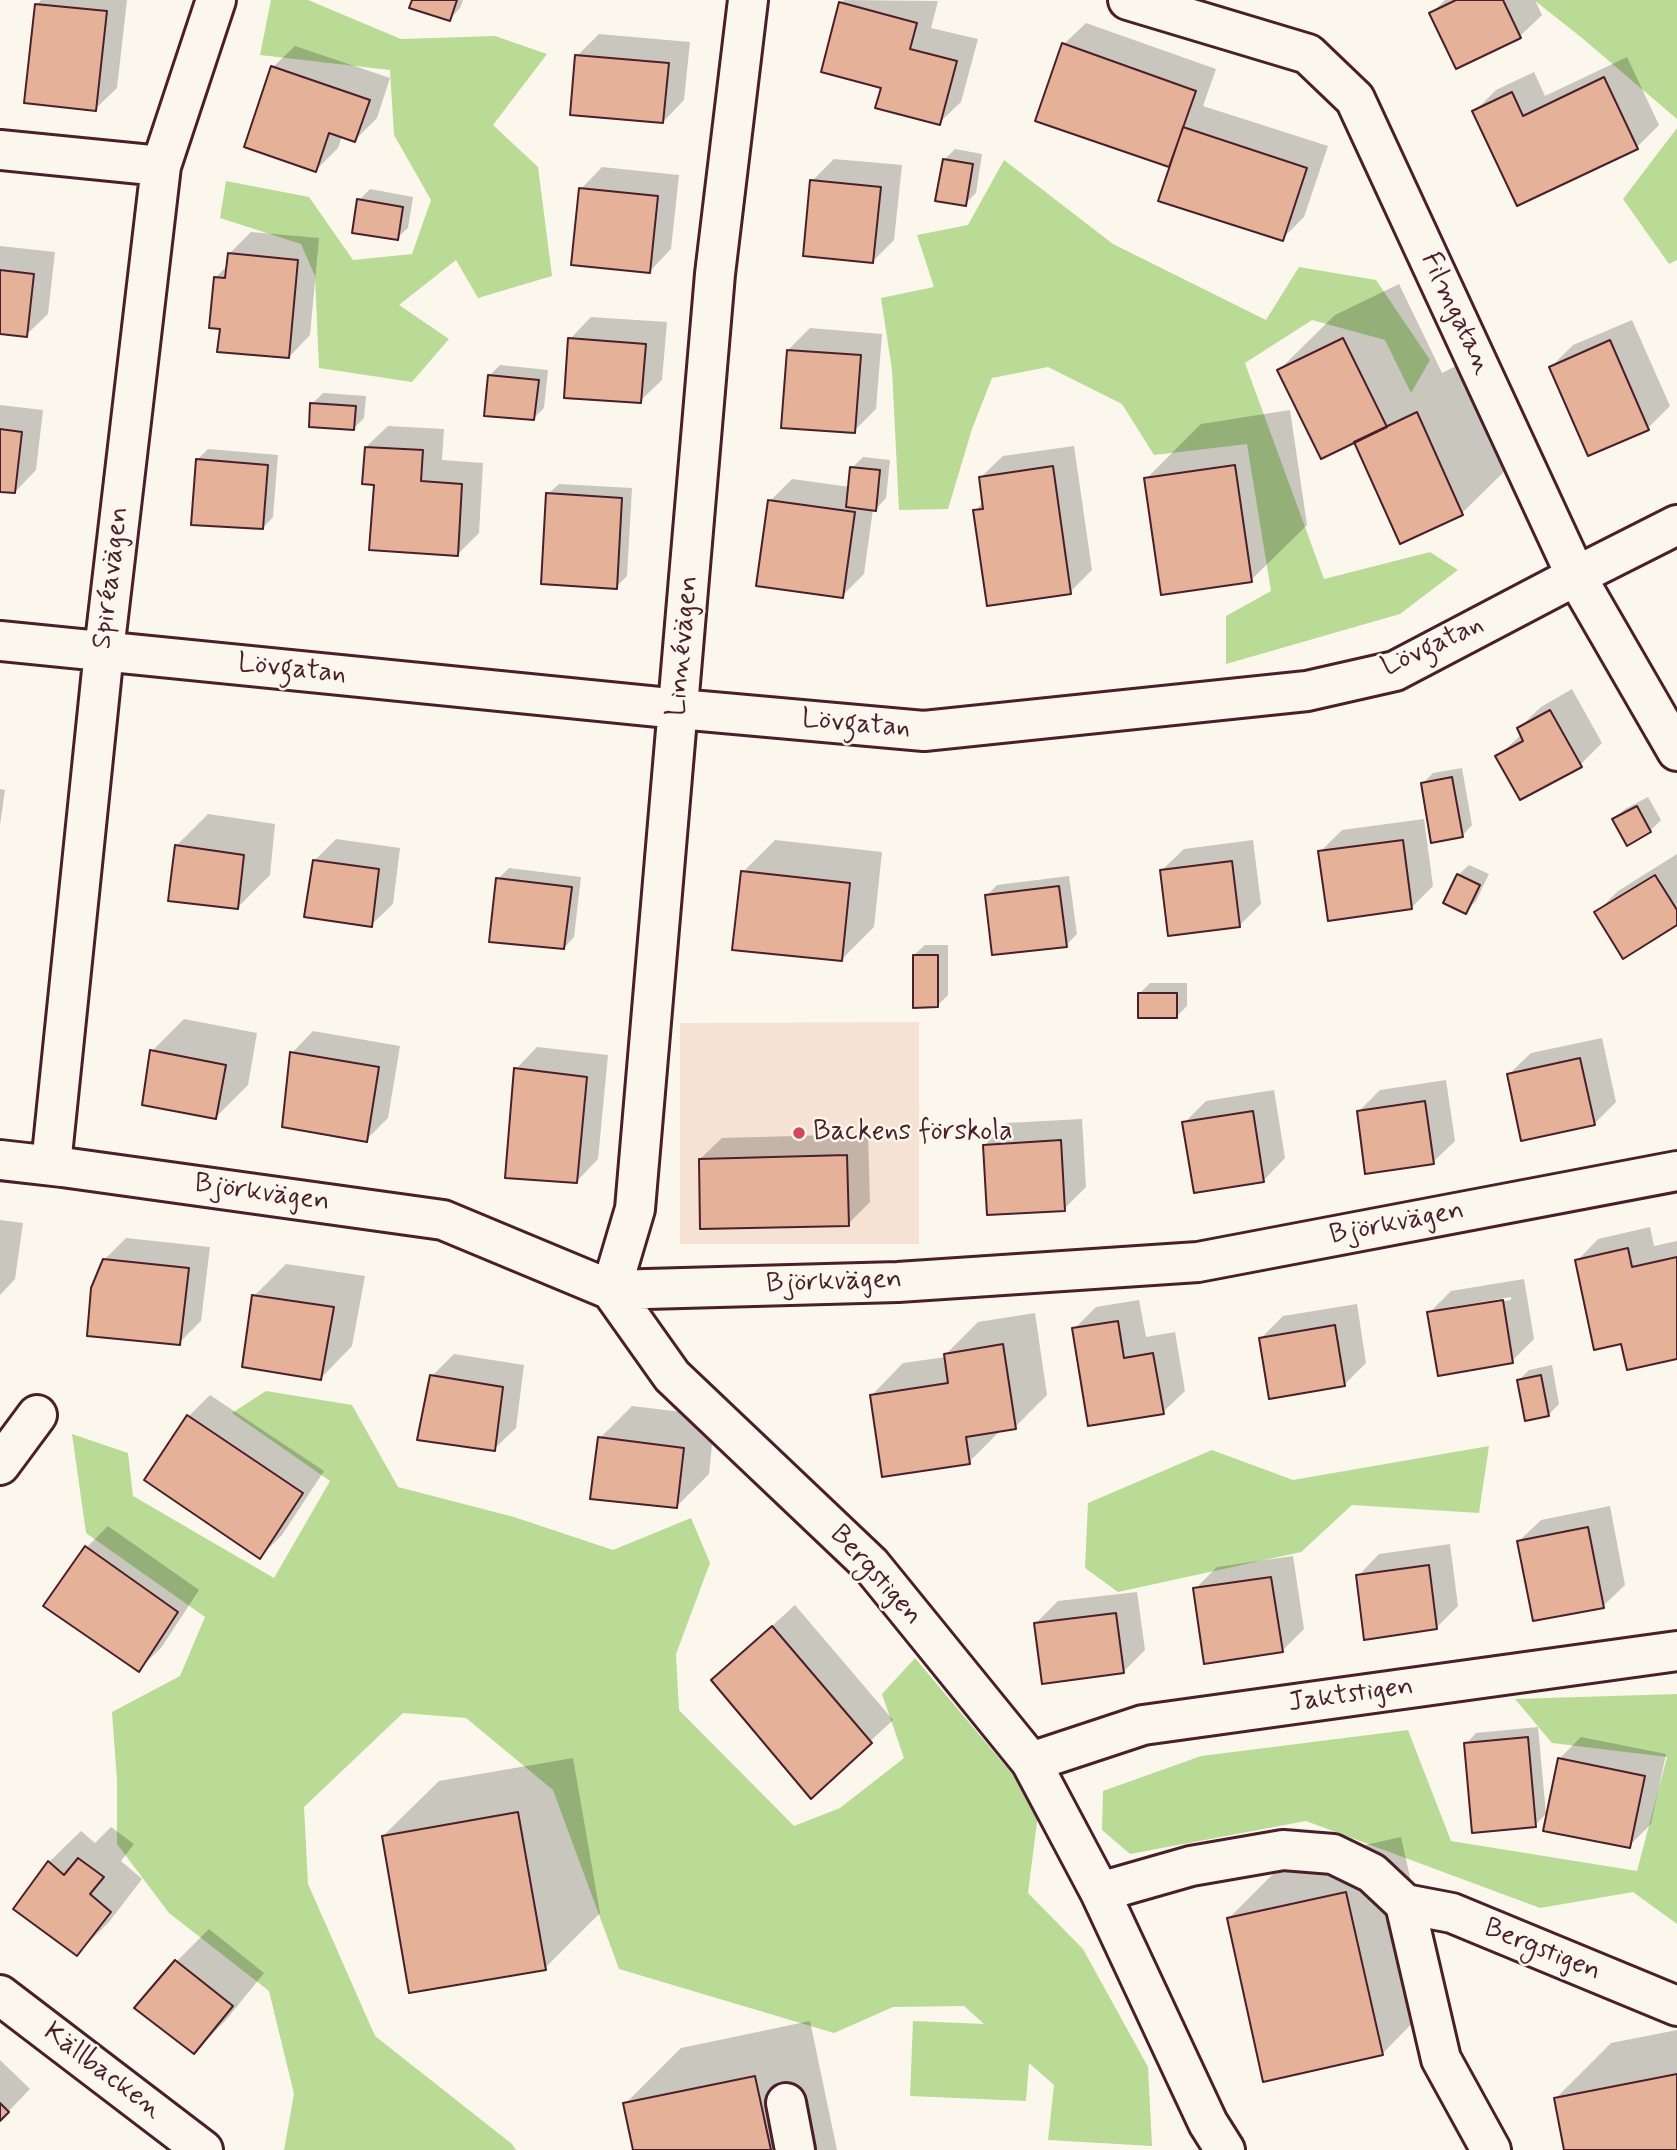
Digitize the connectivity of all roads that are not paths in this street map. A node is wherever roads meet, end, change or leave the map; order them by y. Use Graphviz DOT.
graph roads {
  1 [pos="216,0"];
  2 [pos="748,0"];
  3 [pos="1128,0"];
  4 [pos="0,150"];
  5 [pos="160,166"];
  6 [pos="1677,525"];
  7 [pos="1576,576"];
  8 [pos="0,641"];
  9 [pos="104,651"];
  10 [pos="679,709"];
  11 [pos="1677,751"];
  12 [pos="0,1160"];
  13 [pos="51,1165"];
  14 [pos="1677,1171"];
  15 [pos="611,1290"];
  16 [pos="37,1415"];
  17 [pos="0,1465"];
  18 [pos="1677,1651"];
  19 [pos="1031,1762"];
  20 [pos="1100,1892"];
  21 [pos="1405,1904"];
  22 [pos="0,1995"];
  23 [pos="1677,2006"];
  24 [pos="786,2104"];
  25 [pos="203,2150"];
  26 [pos="795,2150"];
  27 [pos="1225,2150"];
  28 [pos="1491,2150"];
  1 -- 5 [label="street, Spiréavägen"];
  2 -- 10 [label="street, Linnévägen"];
  3 -- 7 [label="street, Filmgatan"];
  4 -- 5 [label="street"];
  5 -- 9 [label="street, Spiréavägen"];
  6 -- 7 [label="street, Lövgatan"];
  7 -- 10 [label="street, Lövgatan"];
  7 -- 11 [label="street, Filmgatan"];
  8 -- 9 [label="street, Lövgatan"];
  9 -- 10 [label="street, Lövgatan"];
  9 -- 13 [label="street, Spiréavägen"];
  10 -- 15 [label="street, Linnévägen"];
  12 -- 13 [label="street, Björkvägen"];
  13 -- 15 [label="street, Björkvägen"];
  14 -- 15 [label="street, Björkvägen"];
  15 -- 19 [label="street, Bergstigen"];
  16 -- 17 [label="street"];
  18 -- 19 [label="street, Jaktstigen"];
  19 -- 20 [label="street, Bergstigen"];
  20 -- 21 [label="street"];
  20 -- 27 [label="street, Bergstigen"];
  21 -- 23 [label="street, Bergstigen"];
  21 -- 28 [label="street"];
  22 -- 25 [label="street, Källbacken"];
  24 -- 26 [label="street"];
}
